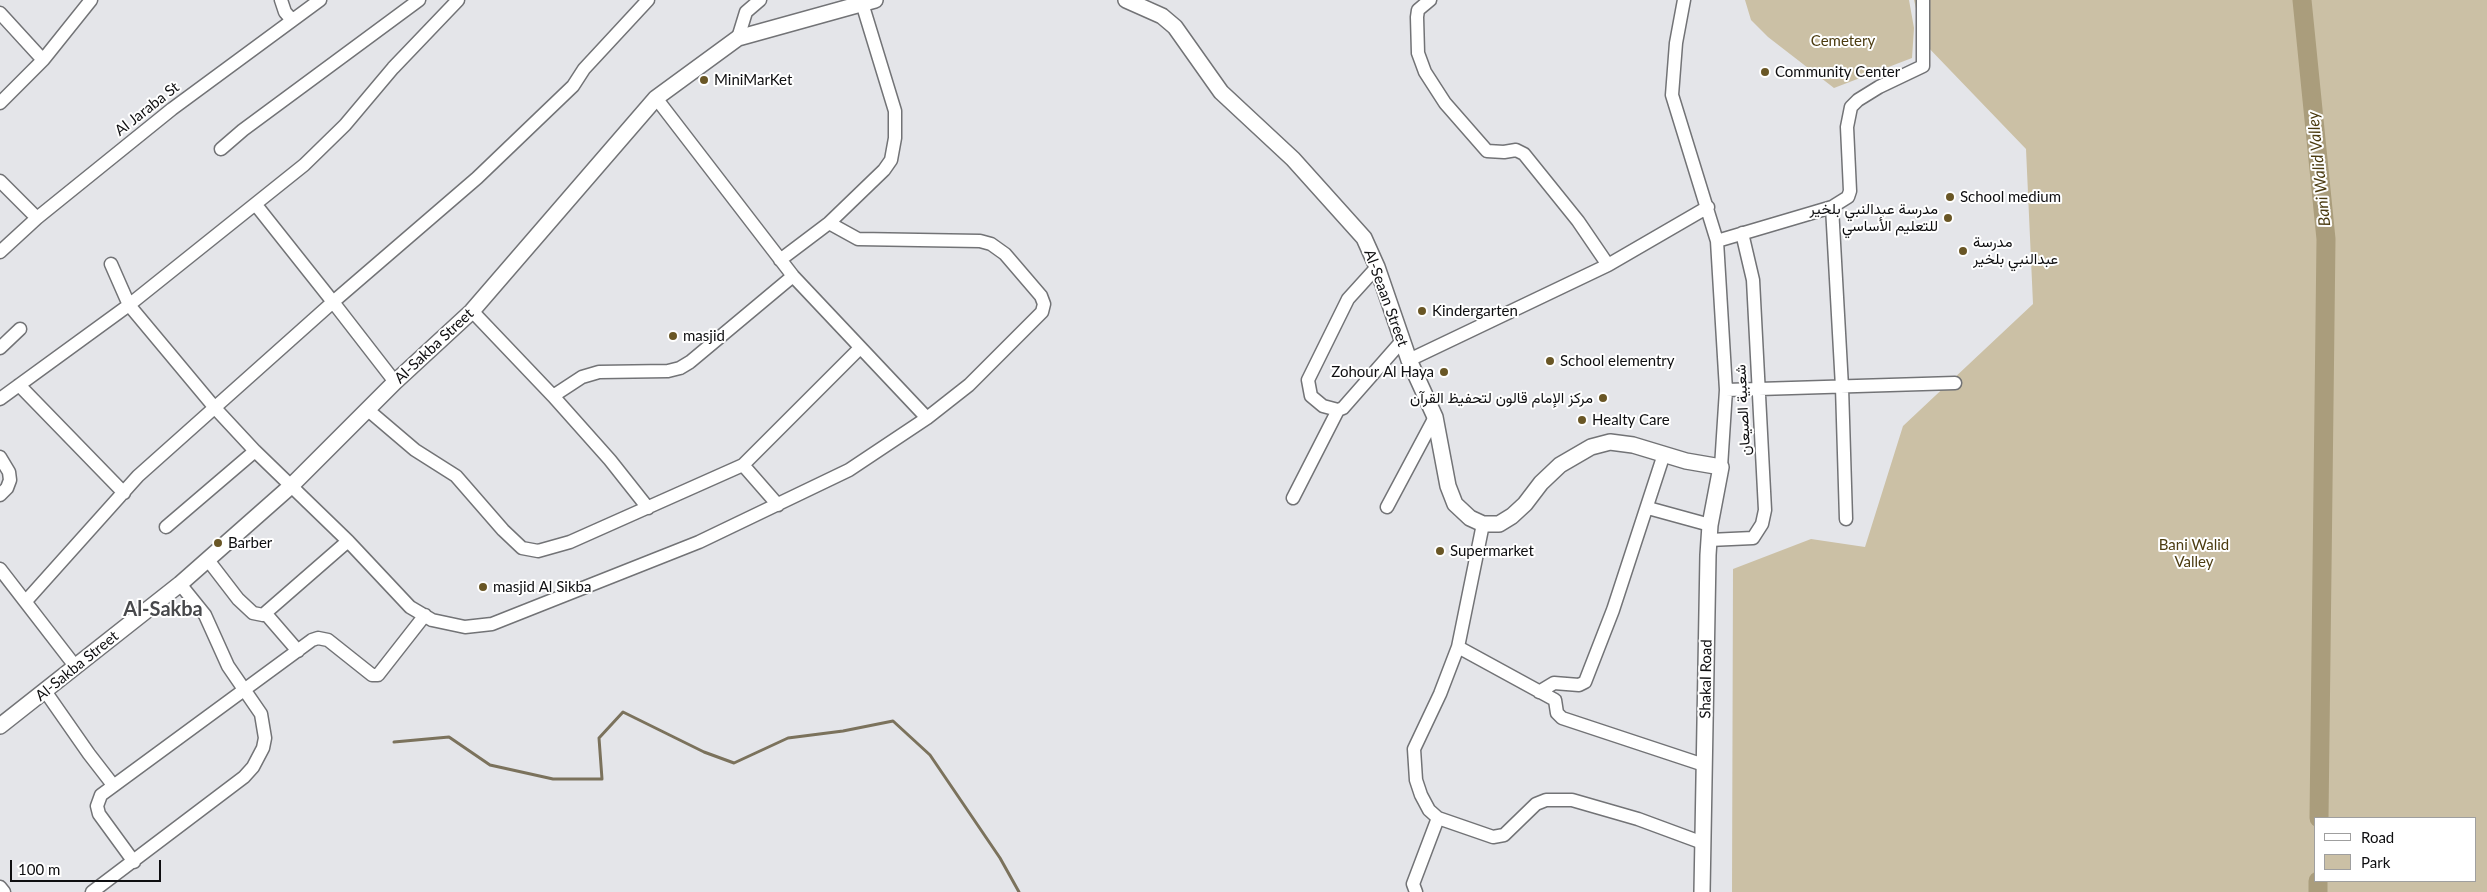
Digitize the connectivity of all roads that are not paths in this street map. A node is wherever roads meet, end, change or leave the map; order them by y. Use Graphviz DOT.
graph roads {
  1 [pos="91,0"];
  2 [pos="281,0"];
  3 [pos="320,0"];
  4 [pos="419,0"];
  5 [pos="458,0"];
  6 [pos="648,0"];
  7 [pos="760,0"];
  8 [pos="1126,0"];
  9 [pos="1430,0"];
  10 [pos="1684,0"];
  11 [pos="1922,0"];
  12 [pos="868,2"];
  13 [pos="0,13"];
  14 [pos="292,20"];
  15 [pos="738,38"];
  16 [pos="43,60"];
  17 [pos="656,98"];
  18 [pos="0,103"];
  19 [pos="221,149"];
  20 [pos="0,182"];
  21 [pos="256,205"];
  22 [pos="1708,207"];
  23 [pos="1832,207"];
  24 [pos="37,218"];
  25 [pos="829,223"];
  26 [pos="1742,233"];
  27 [pos="1717,241"];
  28 [pos="0,252"];
  29 [pos="780,260"];
  30 [pos="111,264"];
  31 [pos="1608,265"];
  32 [pos="1377,267"];
  33 [pos="793,276"];
  34 [pos="333,302"];
  35 [pos="129,305"];
  36 [pos="472,311"];
  37 [pos="20,329"];
  38 [pos="1402,342"];
  39 [pos="0,348"];
  40 [pos="860,348"];
  41 [pos="1409,360"];
  42 [pos="395,382"];
  43 [pos="1955,383"];
  44 [pos="19,385"];
  45 [pos="1842,387"];
  46 [pos="1758,389"];
  47 [pos="1726,390"];
  48 [pos="553,396"];
  49 [pos="0,400"];
  50 [pos="216,408"];
  51 [pos="368,410"];
  52 [pos="1338,410"];
  53 [pos="1435,417"];
  54 [pos="927,418"];
  55 [pos="255,451"];
  56 [pos="1664,454"];
  57 [pos="0,457"];
  58 [pos="743,465"];
  59 [pos="1721,467"];
  60 [pos="292,486"];
  61 [pos="124,493"];
  62 [pos="0,495"];
  63 [pos="1293,498"];
  64 [pos="778,505"];
  65 [pos="1387,507"];
  66 [pos="648,508"];
  67 [pos="1648,508"];
  68 [pos="1846,519"];
  69 [pos="1483,524"];
  70 [pos="166,527"];
  71 [pos="1710,533"];
  72 [pos="348,541"];
  73 [pos="208,560"];
  74 [pos="0,569"];
  75 [pos="180,584"];
  76 [pos="26,601"];
  77 [pos="266,614"];
  78 [pos="424,615"];
  79 [pos="1458,647"];
  80 [pos="298,651"];
  81 [pos="76,666"];
  82 [pos="243,690"];
  83 [pos="45,691"];
  84 [pos="1539,692"];
  85 [pos="0,726"];
  86 [pos="1704,765"];
  87 [pos="113,784"];
  88 [pos="1438,818"];
  89 [pos="1703,843"];
  90 [pos="134,862"];
  91 [pos="0,887"];
  92 [pos="4,892"];
  93 [pos="92,892"];
  94 [pos="1416,892"];
  95 [pos="1702,892"];
  1 -- 16 [label="street"];
  2 -- 14 [label="street"];
  3 -- 14 [label="street, Al Jaraba St"];
  4 -- 19 [label="street"];
  5 -- 21 [label="street"];
  6 -- 34 [label="street"];
  7 -- 15 [label="street"];
  8 -- 32 [label="main road, Al-Seaan Street"];
  9 -- 31 [label="street"];
  10 -- 22 [label="street"];
  11 -- 23 [label="street"];
  12 -- 15 [label="main road, Al-Sakba Street"];
  12 -- 25 [label="street"];
  13 -- 16 [label="street"];
  14 -- 24 [label="street, Al Jaraba St"];
  15 -- 17 [label="main road, Al-Sakba Street"];
  16 -- 18 [label="street"];
  17 -- 29 [label="street"];
  17 -- 36 [label="main road, Al-Sakba Street"];
  20 -- 24 [label="street"];
  21 -- 34 [label="street"];
  21 -- 35 [label="street"];
  22 -- 27 [label="street"];
  22 -- 31 [label="street"];
  23 -- 26 [label="street"];
  23 -- 45 [label="street"];
  24 -- 28 [label="street, Al Jaraba St"];
  25 -- 29 [label="street"];
  25 -- 54 [label="street"];
  26 -- 27 [label="street"];
  26 -- 46 [label="street, شعبية الصيعان"];
  27 -- 47 [label="street"];
  29 -- 33 [label="street"];
  30 -- 35 [label="street"];
  31 -- 41 [label="street"];
  32 -- 38 [label="main road, Al-Seaan Street"];
  32 -- 52 [label="street"];
  33 -- 40 [label="street"];
  33 -- 48 [label="street"];
  34 -- 42 [label="street"];
  34 -- 50 [label="street"];
  35 -- 44 [label="street"];
  35 -- 50 [label="street"];
  36 -- 42 [label="main road, Al-Sakba Street"];
  36 -- 48 [label="street"];
  37 -- 39 [label="street"];
  38 -- 41 [label="main road, Al-Seaan Street"];
  38 -- 52 [label="street"];
  40 -- 54 [label="street"];
  40 -- 58 [label="street"];
  41 -- 53 [label="main road, Al-Seaan Street"];
  42 -- 51 [label="main road, Al-Sakba Street"];
  43 -- 45 [label="street"];
  44 -- 49 [label="street"];
  44 -- 61 [label="street"];
  45 -- 46 [label="street"];
  45 -- 68 [label="street"];
  46 -- 47 [label="street"];
  46 -- 71 [label="street, شعبية الصيعان"];
  47 -- 59 [label="street"];
  48 -- 66 [label="street"];
  50 -- 55 [label="street"];
  50 -- 61 [label="street"];
  51 -- 60 [label="main road, Al-Sakba Street"];
  51 -- 66 [label="street"];
  52 -- 63 [label="street"];
  53 -- 65 [label="street"];
  53 -- 69 [label="main road, Al-Seaan Street"];
  54 -- 64 [label="street"];
  55 -- 60 [label="street"];
  55 -- 70 [label="street"];
  56 -- 59 [label="main road"];
  56 -- 67 [label="street"];
  56 -- 69 [label="main road"];
  57 -- 62 [label="street"];
  58 -- 64 [label="street"];
  58 -- 66 [label="street"];
  59 -- 71 [label="main road, Shakal Road"];
  60 -- 72 [label="street"];
  60 -- 73 [label="main road, Al-Sakba Street"];
  61 -- 76 [label="street"];
  64 -- 78 [label="street"];
  67 -- 71 [label="street, شعبية الصيعان"];
  67 -- 84 [label="street"];
  69 -- 79 [label="street"];
  71 -- 86 [label="main road, Shakal Road"];
  72 -- 77 [label="street"];
  72 -- 78 [label="street"];
  73 -- 75 [label="main road, Al-Sakba Street"];
  73 -- 77 [label="street"];
  74 -- 76 [label="street"];
  75 -- 81 [label="main road, Al-Sakba Street"];
  75 -- 82 [label="street"];
  76 -- 81 [label="street"];
  77 -- 80 [label="street"];
  78 -- 80 [label="street"];
  79 -- 84 [label="street"];
  79 -- 88 [label="street"];
  80 -- 82 [label="street"];
  81 -- 83 [label="main road, Al-Sakba Street"];
  82 -- 87 [label="street"];
  82 -- 90 [label="street"];
  83 -- 85 [label="main road, Al-Sakba Street"];
  83 -- 87 [label="street"];
  84 -- 86 [label="street"];
  86 -- 89 [label="main road, Shakal Road"];
  87 -- 90 [label="street"];
  88 -- 89 [label="street"];
  88 -- 94 [label="street"];
  89 -- 95 [label="main road, Shakal Road"];
  90 -- 93 [label="street"];
  91 -- 92 [label="street"];
}
